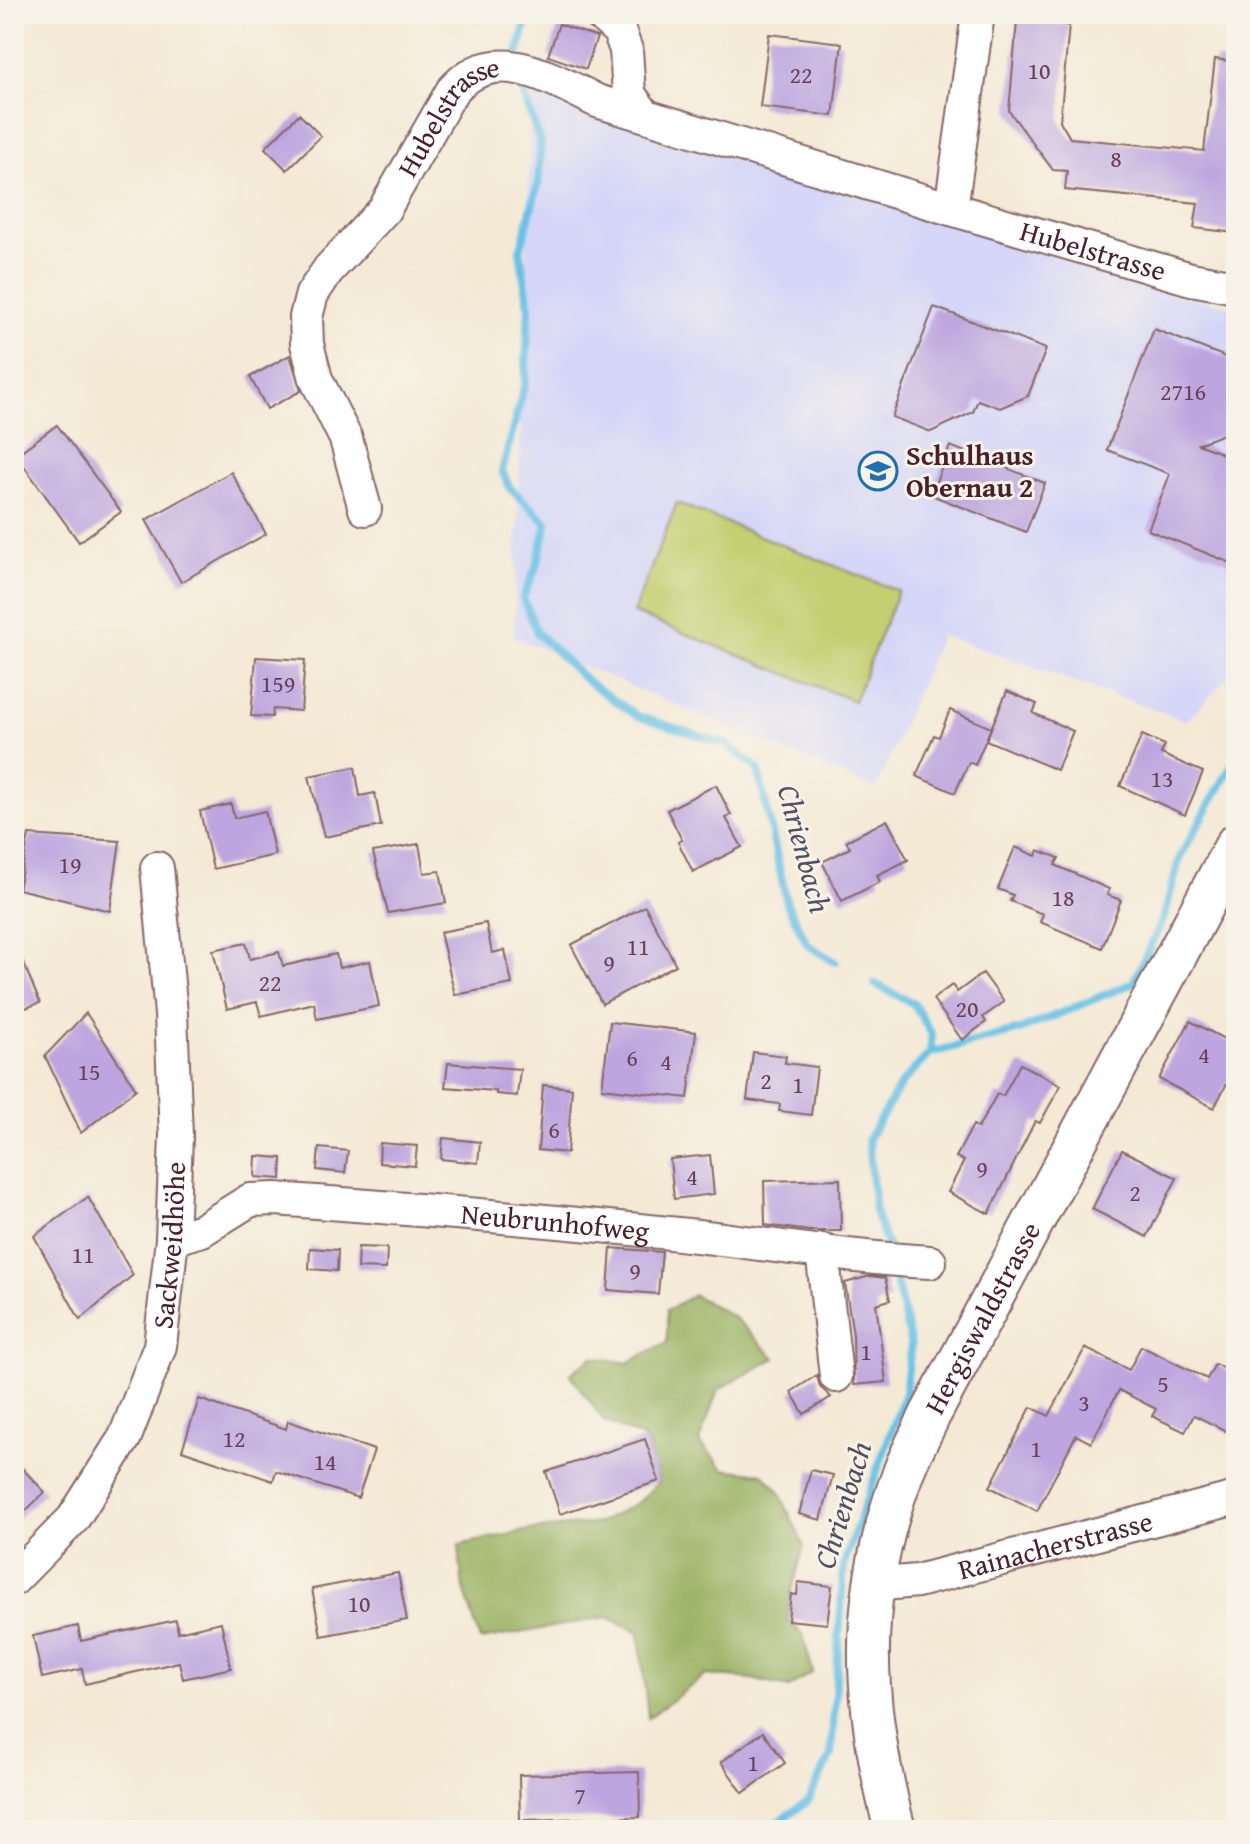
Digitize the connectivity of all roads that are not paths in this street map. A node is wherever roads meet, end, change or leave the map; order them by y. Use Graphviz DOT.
graph roads {
  1 [pos="600,14"];
  2 [pos="978,14"];
  3 [pos="644,114"];
  4 [pos="951,209"];
  5 [pos="1236,287"];
  6 [pos="365,509"];
  7 [pos="1236,844"];
  8 [pos="157,868"];
  9 [pos="172,1239"];
  10 [pos="822,1250"];
  11 [pos="930,1262"];
  12 [pos="836,1376"];
  13 [pos="1236,1498"];
  14 [pos="14,1579"];
  15 [pos="872,1585"];
  16 [pos="895,1830"];
  1 -- 3 [label="street"];
  2 -- 4 [label="street"];
  3 -- 4 [label="street, Hubelstrasse"];
  3 -- 6 [label="street, Hubelstrasse"];
  4 -- 5 [label="street, Hubelstrasse"];
  7 -- 15 [label="street, Hergiswaldstrasse"];
  8 -- 9 [label="street, Sackweidhöhe"];
  9 -- 10 [label="street, Neubrunhofweg"];
  9 -- 14 [label="street, Sackweidhöhe"];
  10 -- 11 [label="street, Neubrunhofweg"];
  10 -- 12 [label="street"];
  13 -- 15 [label="street, Rainacherstrasse"];
  15 -- 16 [label="street, Hergiswaldstrasse"];
}
